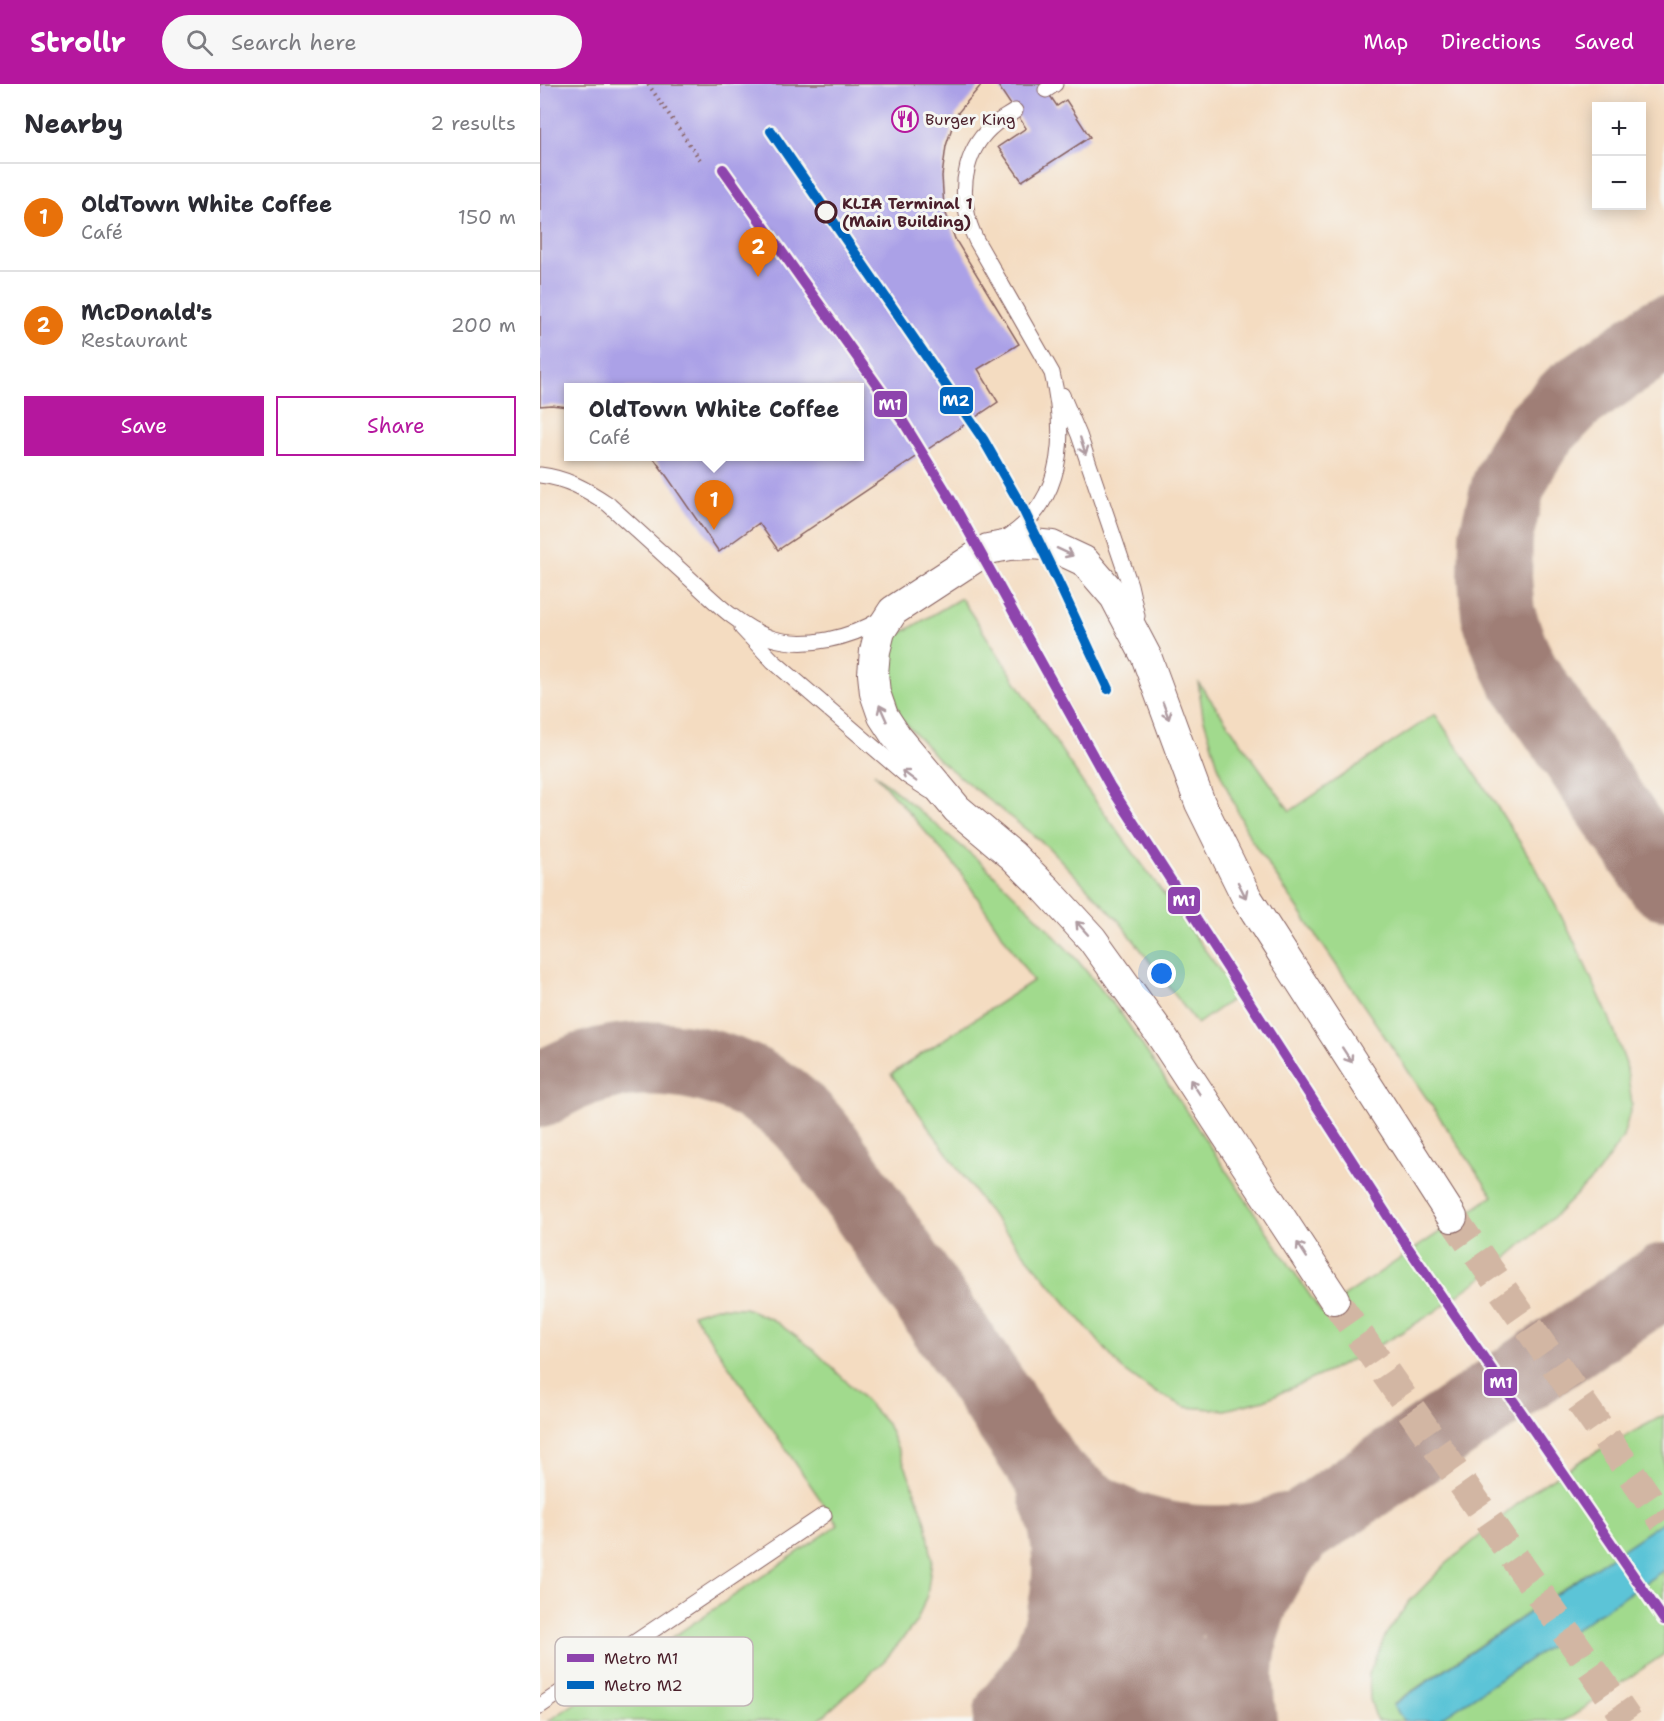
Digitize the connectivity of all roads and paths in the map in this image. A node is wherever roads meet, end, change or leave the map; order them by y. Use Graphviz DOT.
graph roads {
  1 [pos="648,84"];
  2 [pos="1015,111"];
  3 [pos="701,161"];
  4 [pos="1052,373"];
  5 [pos="540,475"];
  6 [pos="988,549"];
  7 [pos="893,611"];
  8 [pos="726,612"];
  9 [pos="1146,656"];
  10 [pos="957,809"];
  11 [pos="1452,1217"];
  12 [pos="1334,1299"];
  13 [pos="824,1515"];
  14 [pos="643,1637"];
  15 [pos="555,1696"];
  16 [pos="540,1706"];
  1 -- 3 [label="path"];
  2 -- 4 [label="lane"];
  4 -- 6 [label="lane"];
  4 -- 9 [label="lane, one-way"];
  5 -- 8 [label="lane"];
  6 -- 7 [label="street"];
  6 -- 9 [label="street, one-way"];
  7 -- 8 [label="lane"];
  10 -- 7 [label="street, one-way"];
  10 -- 8 [label="lane, one-way"];
  9 -- 11 [label="street, one-way"];
  12 -- 10 [label="street, one-way"];
  13 -- 14 [label="lane"];
  15 -- 16 [label="lane"];
}
